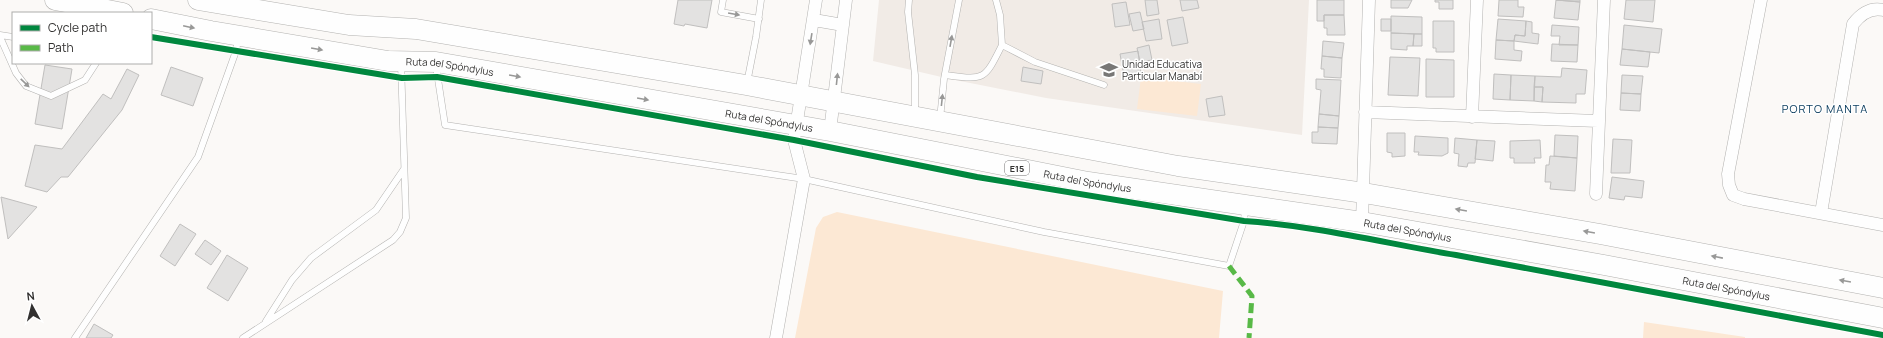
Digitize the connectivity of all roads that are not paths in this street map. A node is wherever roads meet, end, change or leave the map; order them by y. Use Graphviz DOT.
graph roads {
  1 [pos="56,0"];
  2 [pos="198,0"];
  3 [pos="723,0"];
  4 [pos="761,0"];
  5 [pos="816,0"];
  6 [pos="846,0"];
  7 [pos="909,0"];
  8 [pos="959,0"];
  9 [pos="996,0"];
  10 [pos="1369,0"];
  11 [pos="1478,0"];
  12 [pos="1604,0"];
  13 [pos="1761,0"];
  14 [pos="1883,10"];
  15 [pos="118,12"];
  16 [pos="759,18"];
  17 [pos="152,19"];
  18 [pos="814,20"];
  19 [pos="843,25"];
  20 [pos="238,35"];
  21 [pos="0,36"];
  22 [pos="12,37"];
  23 [pos="1002,45"];
  24 [pos="401,60"];
  25 [pos="436,62"];
  26 [pos="12,64"];
  27 [pos="12,64"];
  28 [pos="95,64"];
  29 [pos="945,75"];
  30 [pos="746,85"];
  31 [pos="1104,85"];
  32 [pos="802,96"];
  33 [pos="835,102"];
  34 [pos="1365,112"];
  35 [pos="915,117"];
  36 [pos="1472,117"];
  37 [pos="940,121"];
  38 [pos="1598,121"];
  39 [pos="797,126"];
  40 [pos="830,131"];
  41 [pos="404,169"];
  42 [pos="804,179"];
  43 [pos="1364,193"];
  44 [pos="1596,194"];
  45 [pos="1246,205"];
  46 [pos="1821,213"];
  47 [pos="1362,222"];
  48 [pos="1883,225"];
  49 [pos="1883,288"];
  50 [pos="1883,318"];
  51 [pos="264,324"];
  52 [pos="75,338"];
  53 [pos="242,338"];
  54 [pos="776,338"];
  1 -- 15 [label="highway"];
  2 -- 30 [label="highway"];
  3 -- 16 [label="lane, one-way"];
  4 -- 16 [label="lane"];
  5 -- 18 [label="street"];
  6 -- 19 [label="street"];
  7 -- 35 [label="lane"];
  29 -- 8 [label="lane, one-way"];
  9 -- 23 [label="lane"];
  10 -- 34 [label="street"];
  11 -- 36 [label="street"];
  12 -- 38 [label="street"];
  13 -- 46 [label="street"];
  14 -- 46 [label="street"];
  16 -- 30 [label="lane"];
  17 -- 20 [label="highway, Ruta del Spóndylus / E15, one-way"];
  18 -- 19 [label="street"];
  18 -- 32 [label="street, one-way"];
  33 -- 19 [label="street, one-way"];
  20 -- 24 [label="highway, Ruta del Spóndylus / E15, one-way"];
  20 -- 52 [label="lane"];
  21 -- 22 [label="lane"];
  21 -- 26 [label="lane, one-way"];
  23 -- 29 [label="lane"];
  23 -- 31 [label="lane"];
  24 -- 25 [label="highway, Ruta del Spóndylus / E15"];
  24 -- 41 [label="lane"];
  25 -- 39 [label="highway, Ruta del Spóndylus / E15, one-way"];
  25 -- 42 [label="lane"];
  27 -- 28 [label="lane, one-way"];
  37 -- 29 [label="lane, one-way"];
  30 -- 32 [label="highway"];
  32 -- 33 [label="highway"];
  32 -- 39 [label="street"];
  33 -- 35 [label="highway"];
  33 -- 40 [label="street"];
  34 -- 36 [label="street"];
  34 -- 43 [label="street"];
  35 -- 37 [label="highway"];
  36 -- 38 [label="street"];
  37 -- 43 [label="highway"];
  38 -- 44 [label="street"];
  39 -- 40 [label="highway, Ruta del Spóndylus / E15"];
  39 -- 42 [label="street"];
  40 -- 45 [label="highway, Ruta del Spóndylus / E15"];
  41 -- 51 [label="lane"];
  41 -- 51 [label="lane"];
  42 -- 45 [label="lane"];
  42 -- 54 [label="street"];
  43 -- 47 [label="street"];
  49 -- 43 [label="highway, one-way"];
  45 -- 47 [label="highway, Ruta del Spóndylus / E15"];
  46 -- 48 [label="street"];
  47 -- 50 [label="highway, Ruta del Spóndylus / E15"];
  51 -- 53 [label="lane"];
}
